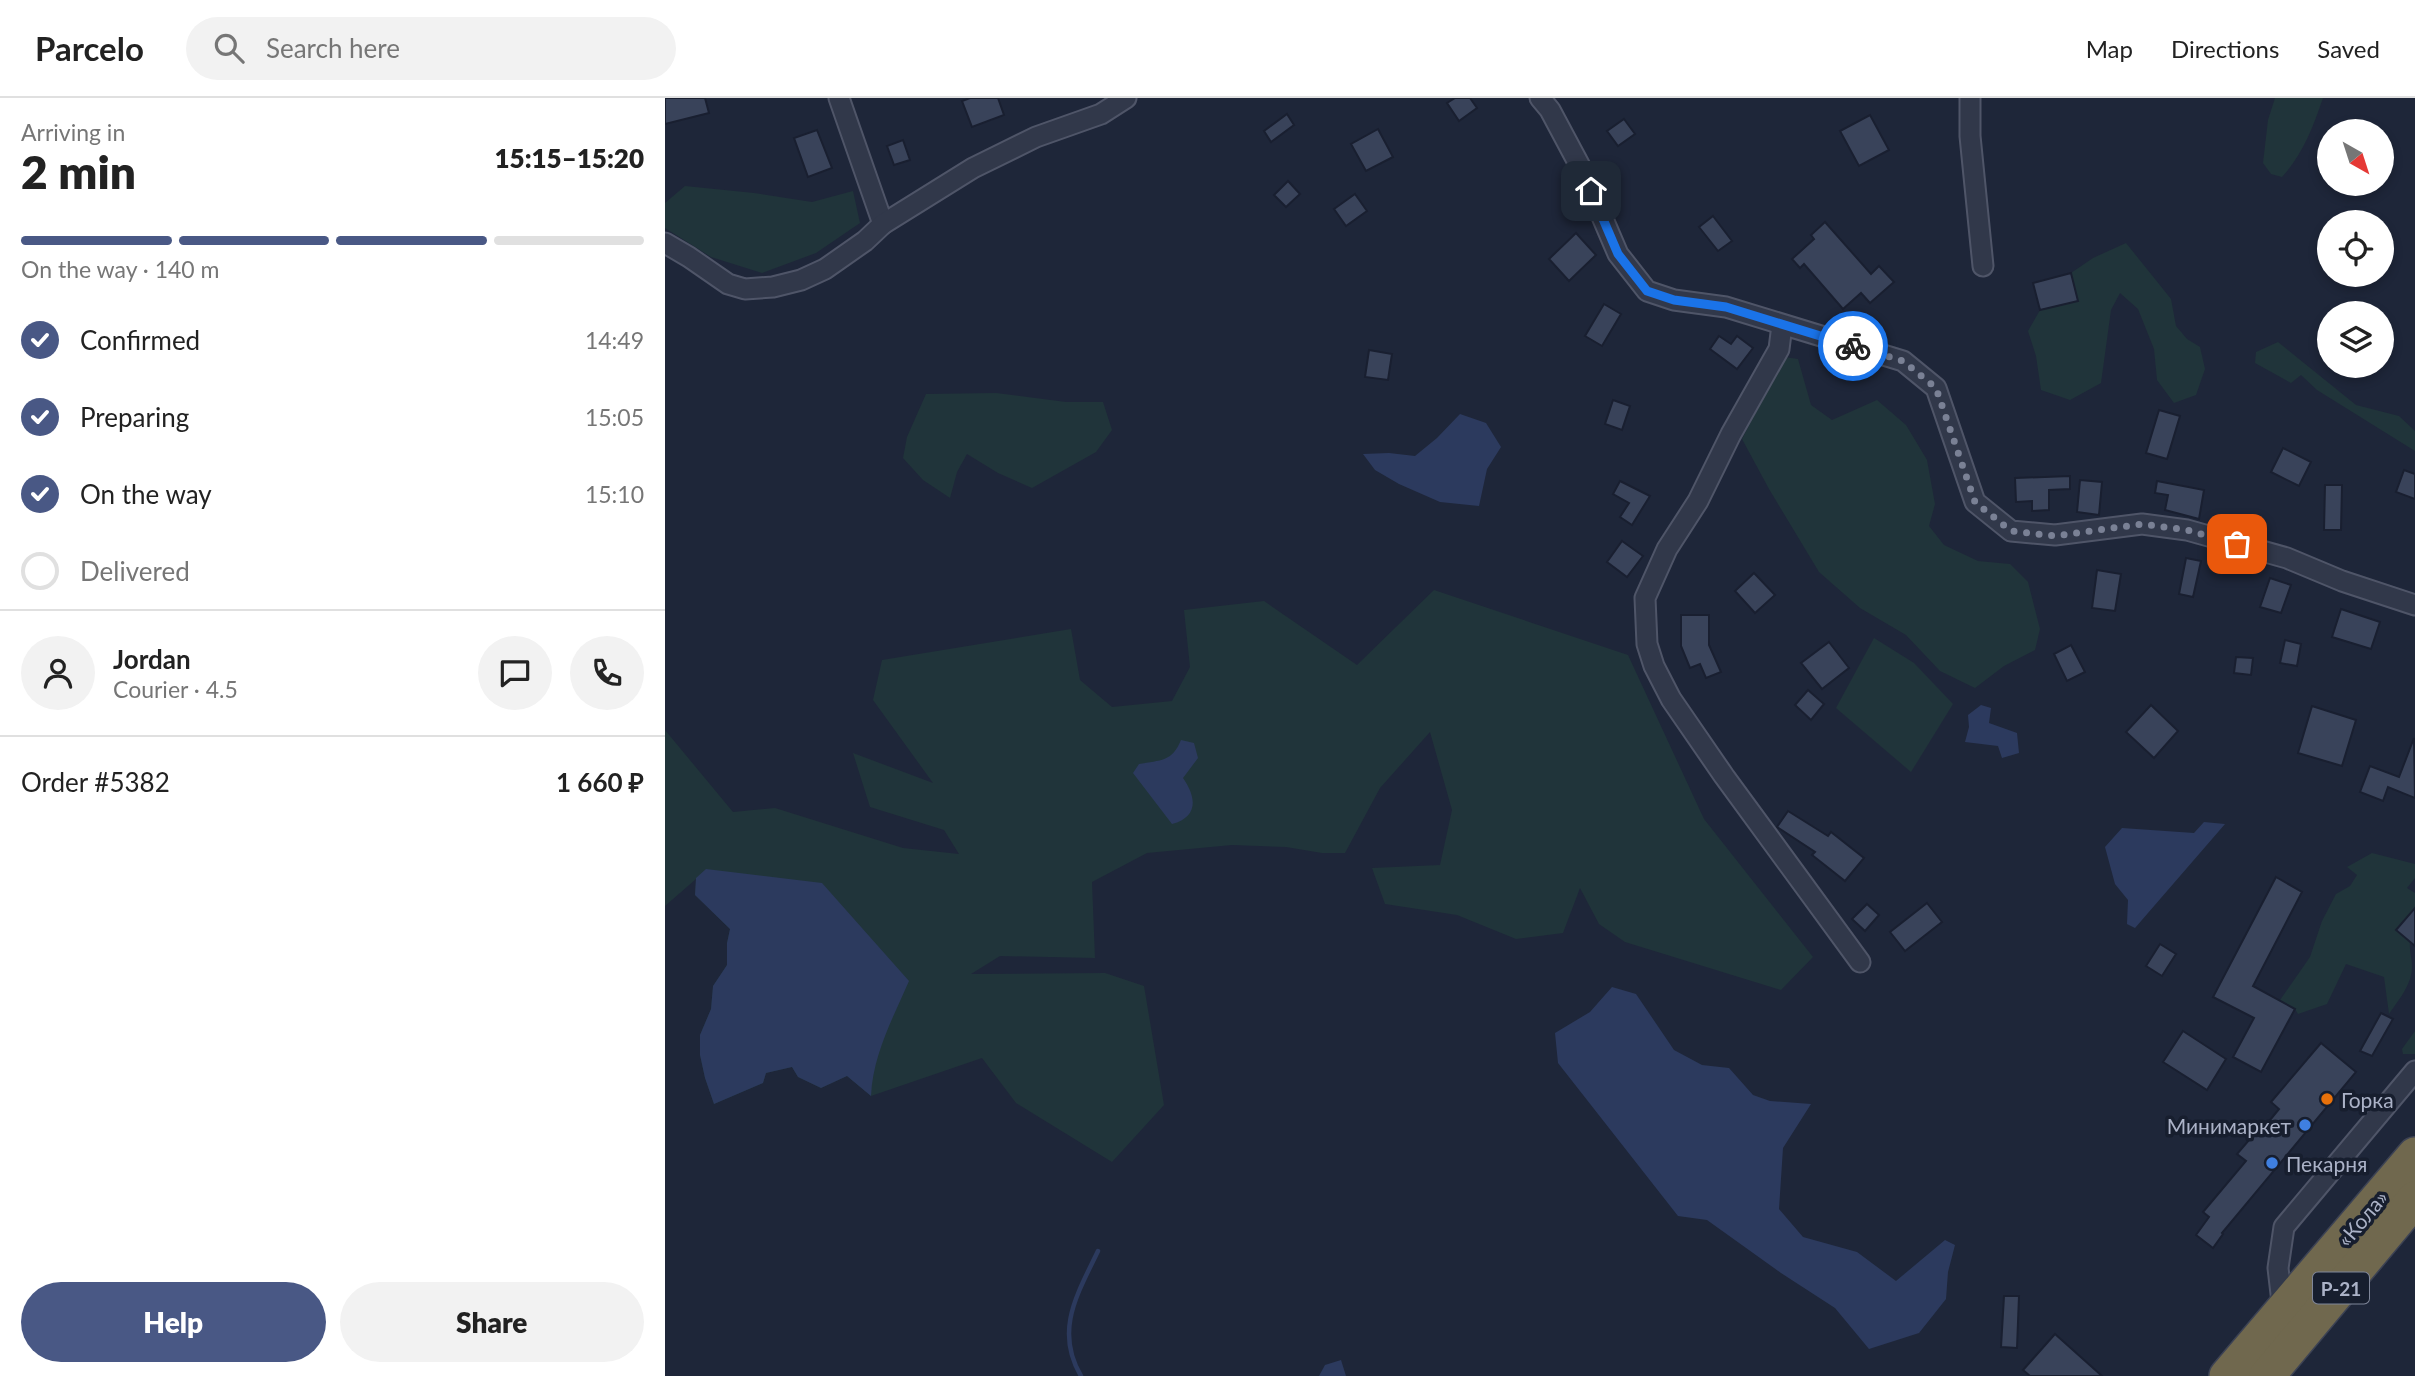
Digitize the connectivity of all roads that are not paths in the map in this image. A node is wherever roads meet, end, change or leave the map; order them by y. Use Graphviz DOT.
graph roads {
  1 [pos="839,98"];
  2 [pos="1126,98"];
  3 [pos="1540,98"];
  4 [pos="1971,98"];
  5 [pos="883,223"];
  6 [pos="665,243"];
  7 [pos="1983,266"];
  8 [pos="1782,325"];
  9 [pos="2415,605"];
  10 [pos="1860,962"];
  11 [pos="2415,1071"];
  12 [pos="2415,1155"];
  13 [pos="2415,1199"];
  14 [pos="2415,1223"];
  15 [pos="2283,1311"];
  16 [pos="2227,1376"];
  17 [pos="2267,1376"];
  18 [pos="2286,1376"];
  1 -- 5 [label="street"];
  2 -- 5 [label="street"];
  3 -- 8 [label="street"];
  4 -- 7 [label="street"];
  5 -- 6 [label="street"];
  8 -- 9 [label="street"];
  8 -- 10 [label="street"];
  11 -- 15 [label="street"];
  12 -- 15 [label="highway, «Кола» / Р-21"];
  13 -- 17 [label="highway, «Кола» / Р-21"];
  14 -- 18 [label="street"];
  15 -- 16 [label="highway, «Кола» / Р-21"];
}
